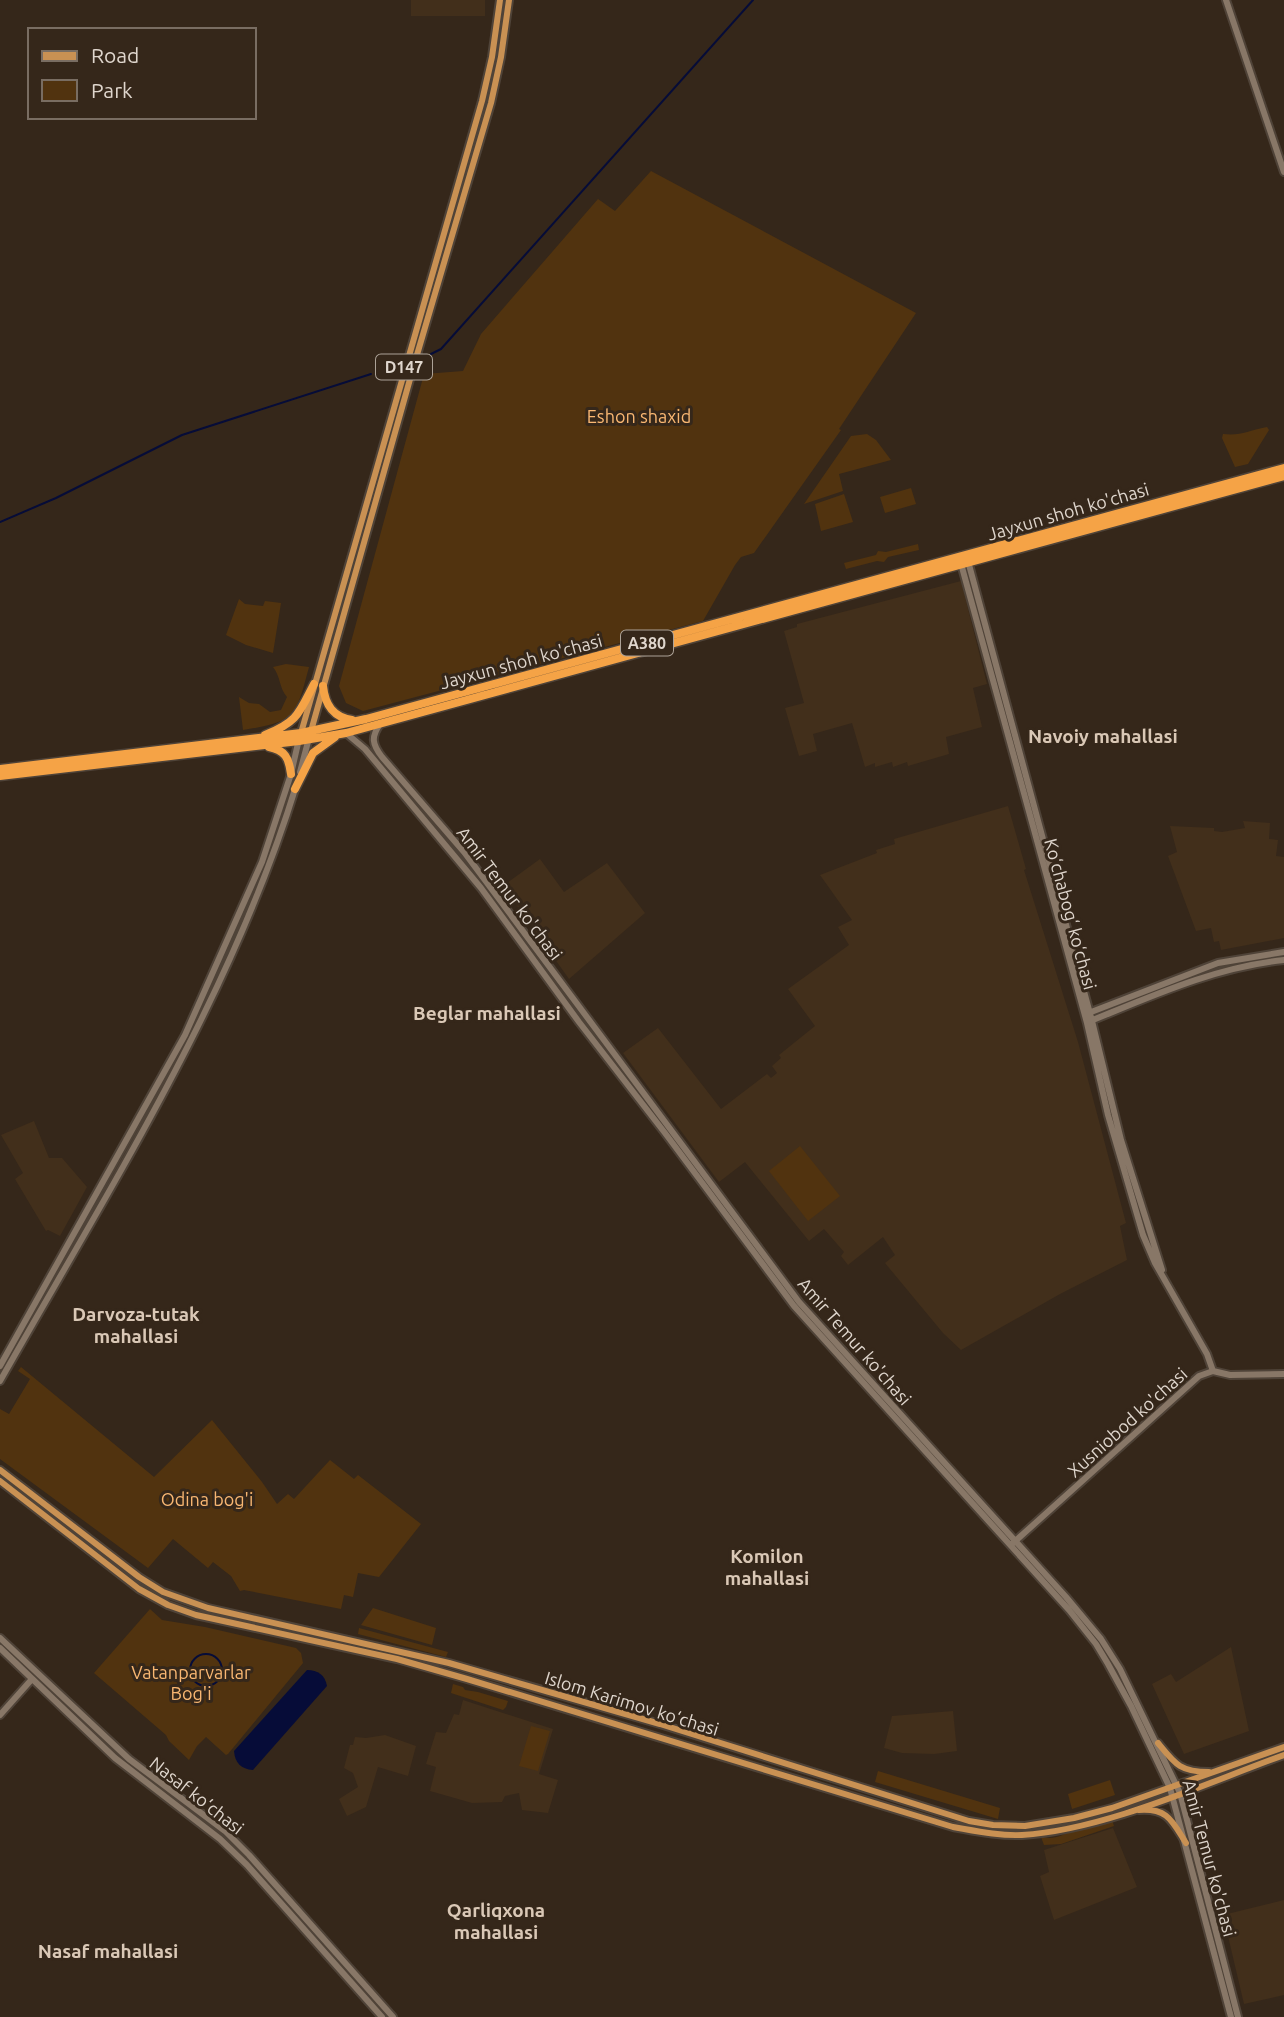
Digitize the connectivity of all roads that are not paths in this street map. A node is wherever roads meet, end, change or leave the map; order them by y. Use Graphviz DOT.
graph roads {
  1 [pos="500,0"];
  2 [pos="509,0"];
  3 [pos="1226,0"];
  4 [pos="482,101"];
  5 [pos="491,103"];
  6 [pos="462,171"];
  7 [pos="1284,172"];
  8 [pos="471,174"];
  9 [pos="1284,468"];
  10 [pos="1284,476"];
  11 [pos="964,561"];
  12 [pos="707,630"];
  13 [pos="319,685"];
  14 [pos="366,719"];
  15 [pos="380,724"];
  16 [pos="342,734"];
  17 [pos="305,736"];
  18 [pos="256,742"];
  19 [pos="0,769"];
  20 [pos="291,774"];
  21 [pos="0,776"];
  22 [pos="295,789"];
  23 [pos="1284,952"];
  24 [pos="1284,960"];
  25 [pos="1087,1014"];
  26 [pos="1089,1022"];
  27 [pos="179,1056"];
  28 [pos="612,1058"];
  29 [pos="43,1299"];
  30 [pos="0,1366"];
  31 [pos="1213,1371"];
  32 [pos="1284,1374"];
  33 [pos="0,1381"];
  34 [pos="0,1470"];
  35 [pos="0,1480"];
  36 [pos="1012,1544"];
  37 [pos="254,1618"];
  38 [pos="252,1628"];
  39 [pos="0,1637"];
  40 [pos="0,1648"];
  41 [pos="32,1679"];
  42 [pos="0,1715"];
  43 [pos="1158,1744"];
  44 [pos="1284,1746"];
  45 [pos="1284,1755"];
  46 [pos="1214,1772"];
  47 [pos="1175,1790"];
  48 [pos="1126,1811"];
  49 [pos="1186,1843"];
  50 [pos="383,2017"];
  51 [pos="393,2017"];
  52 [pos="1231,2017"];
  53 [pos="1238,2017"];
  1 -- 4 [label="main road, D147"];
  2 -- 5 [label="main road, D147"];
  3 -- 7 [label="main road"];
  4 -- 5 [label="main road"];
  4 -- 6 [label="main road, D147"];
  5 -- 8 [label="main road, D147"];
  6 -- 8 [label="main road"];
  6 -- 13 [label="main road, D147"];
  8 -- 13 [label="main road, D147"];
  9 -- 11 [label="highway, Jayxun shoh ko'chasi / A380"];
  10 -- 11 [label="highway, Jayxun shoh ko'chasi / A380"];
  11 -- 12 [label="highway, Jayxun shoh ko'chasi / A380"];
  11 -- 25 [label="main road, Ko‘chabog‘ ko‘chasi"];
  12 -- 14 [label="highway, Jayxun shoh ko'chasi / A380"];
  12 -- 15 [label="highway, Jayxun shoh ko'chasi / A380"];
  13 -- 14 [label="highway"];
  13 -- 17 [label="main road, D147"];
  13 -- 18 [label="highway"];
  14 -- 17 [label="highway, Jayxun shoh ko'chasi / A380"];
  15 -- 16 [label="highway, Jayxun shoh ko'chasi / A380"];
  15 -- 28 [label="main road, Amir Temur ko'chasi"];
  16 -- 17 [label="highway, Jayxun shoh ko'chasi / A380"];
  16 -- 22 [label="highway"];
  16 -- 28 [label="main road, Amir Temur ko'chasi"];
  17 -- 18 [label="highway, Jayxun shoh ko'chasi / A380"];
  17 -- 20 [label="main road"];
  17 -- 22 [label="main road"];
  18 -- 19 [label="highway, Jayxun shoh ko'chasi / A380"];
  18 -- 20 [label="highway"];
  18 -- 21 [label="highway, Jayxun shoh ko'chasi / A380"];
  20 -- 27 [label="main road"];
  22 -- 27 [label="main road"];
  23 -- 25 [label="main road"];
  24 -- 26 [label="main road"];
  25 -- 26 [label="main road, Ko‘chabog‘ ko‘chasi"];
  26 -- 31 [label="main road, Ko‘chabog‘ ko‘chasi"];
  27 -- 29 [label="main road"];
  28 -- 36 [label="main road, Amir Temur ko'chasi"];
  29 -- 30 [label="main road"];
  29 -- 33 [label="main road"];
  31 -- 32 [label="main road, Xusniobod ko'chasi"];
  31 -- 36 [label="main road, Xusniobod ko'chasi"];
  34 -- 37 [label="main road, Islom Karimov ko‘chasi"];
  35 -- 38 [label="main road, Islom Karimov ko‘chasi"];
  36 -- 43 [label="main road, Amir Temur ko'chasi"];
  36 -- 47 [label="main road, Amir Temur ko'chasi"];
  37 -- 38 [label="main road"];
  37 -- 47 [label="main road, Islom Karimov ko‘chasi"];
  38 -- 48 [label="main road, Islom Karimov ko‘chasi"];
  39 -- 51 [label="main road, Nasaf ko‘chasi"];
  40 -- 41 [label="main road, Nasaf ko‘chasi"];
  41 -- 42 [label="main road"];
  41 -- 50 [label="main road, Nasaf ko‘chasi"];
  43 -- 46 [label="main road"];
  43 -- 47 [label="main road, Amir Temur ko'chasi"];
  44 -- 46 [label="main road, Islom Karimov ko‘chasi"];
  45 -- 47 [label="main road, Islom Karimov ko‘chasi"];
  46 -- 47 [label="main road, Islom Karimov ko‘chasi"];
  47 -- 48 [label="main road, Islom Karimov ko‘chasi"];
  47 -- 49 [label="main road, Amir Temur ko'chasi"];
  47 -- 53 [label="main road, Amir Temur ko'chasi"];
  48 -- 49 [label="main road"];
  49 -- 52 [label="main road, Amir Temur ko'chasi"];
}
